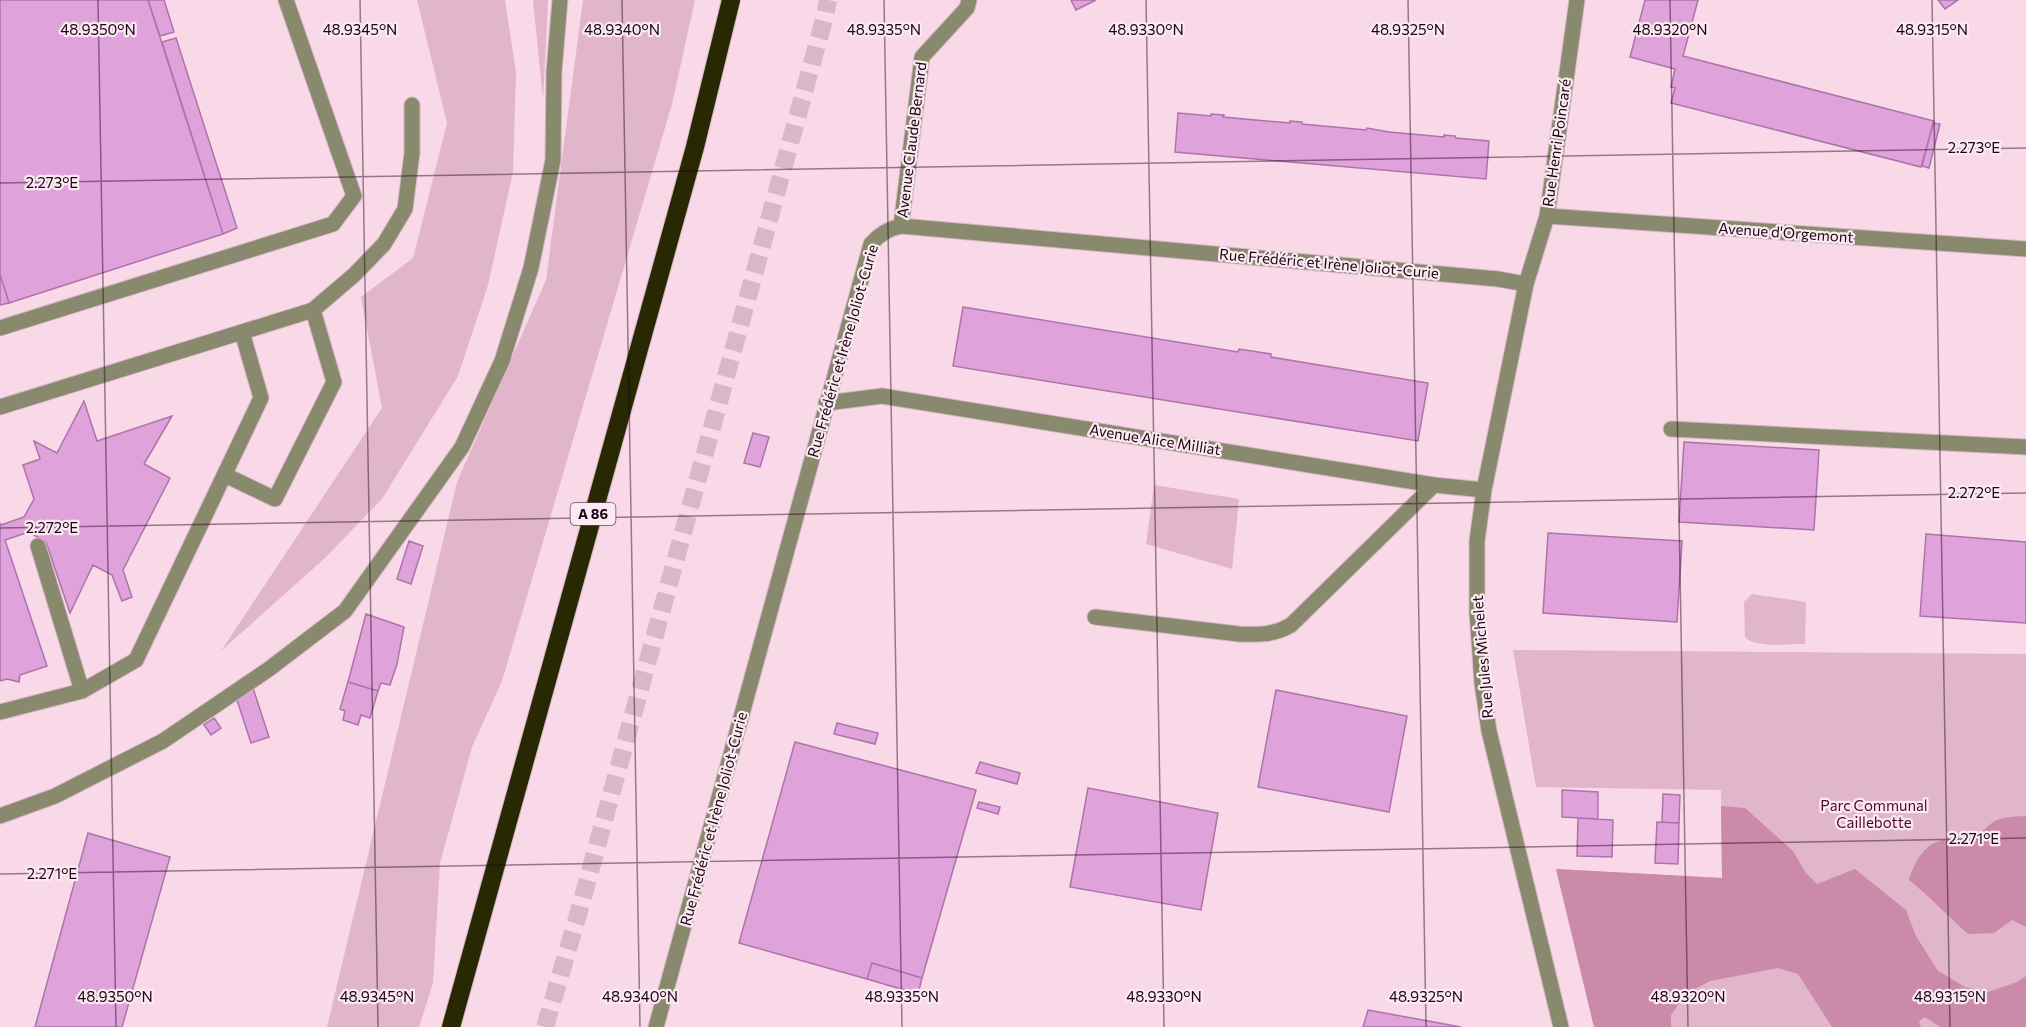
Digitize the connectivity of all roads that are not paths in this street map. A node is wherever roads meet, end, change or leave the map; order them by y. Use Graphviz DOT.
graph roads {
  1 [pos="286,0"];
  2 [pos="560,0"];
  3 [pos="730,0"];
  4 [pos="969,0"];
  5 [pos="1577,0"];
  6 [pos="412,105"];
  7 [pos="1546,216"];
  8 [pos="901,226"];
  9 [pos="2026,249"];
  10 [pos="1526,284"];
  11 [pos="313,310"];
  12 [pos="0,328"];
  13 [pos="242,332"];
  14 [pos="826,403"];
  15 [pos="0,407"];
  16 [pos="1671,429"];
  17 [pos="2026,447"];
  18 [pos="225,475"];
  19 [pos="1434,485"];
  20 [pos="1484,490"];
  21 [pos="38,546"];
  22 [pos="1095,616"];
  23 [pos="82,691"];
  24 [pos="0,711"];
  25 [pos="0,816"];
  26 [pos="451,1027"];
  27 [pos="656,1027"];
  28 [pos="1561,1027"];
  1 -- 12 [label="street"];
  2 -- 25 [label="street"];
  3 -- 26 [label="highway, A 86"];
  4 -- 8 [label="street, Avenue Claude Bernard"];
  5 -- 7 [label="street, Rue Henri Poincaré"];
  6 -- 11 [label="street"];
  7 -- 9 [label="street, Avenue d'Orgemont"];
  7 -- 10 [label="street, Rue Henri Poincaré"];
  8 -- 10 [label="street, Rue Frédéric et Irène Joliot-Curie"];
  8 -- 14 [label="street, Rue Frédéric et Irène Joliot-Curie"];
  10 -- 20 [label="street, Rue Jules Michelet"];
  11 -- 13 [label="street"];
  11 -- 18 [label="street"];
  13 -- 15 [label="street"];
  13 -- 18 [label="street"];
  14 -- 19 [label="street, Avenue Alice Milliat"];
  14 -- 27 [label="street, Rue Frédéric et Irène Joliot-Curie"];
  16 -- 17 [label="street"];
  18 -- 23 [label="street"];
  19 -- 20 [label="street, Avenue Alice Milliat"];
  19 -- 22 [label="street"];
  20 -- 28 [label="street, Rue Jules Michelet"];
  21 -- 23 [label="street"];
  23 -- 24 [label="street"];
}
